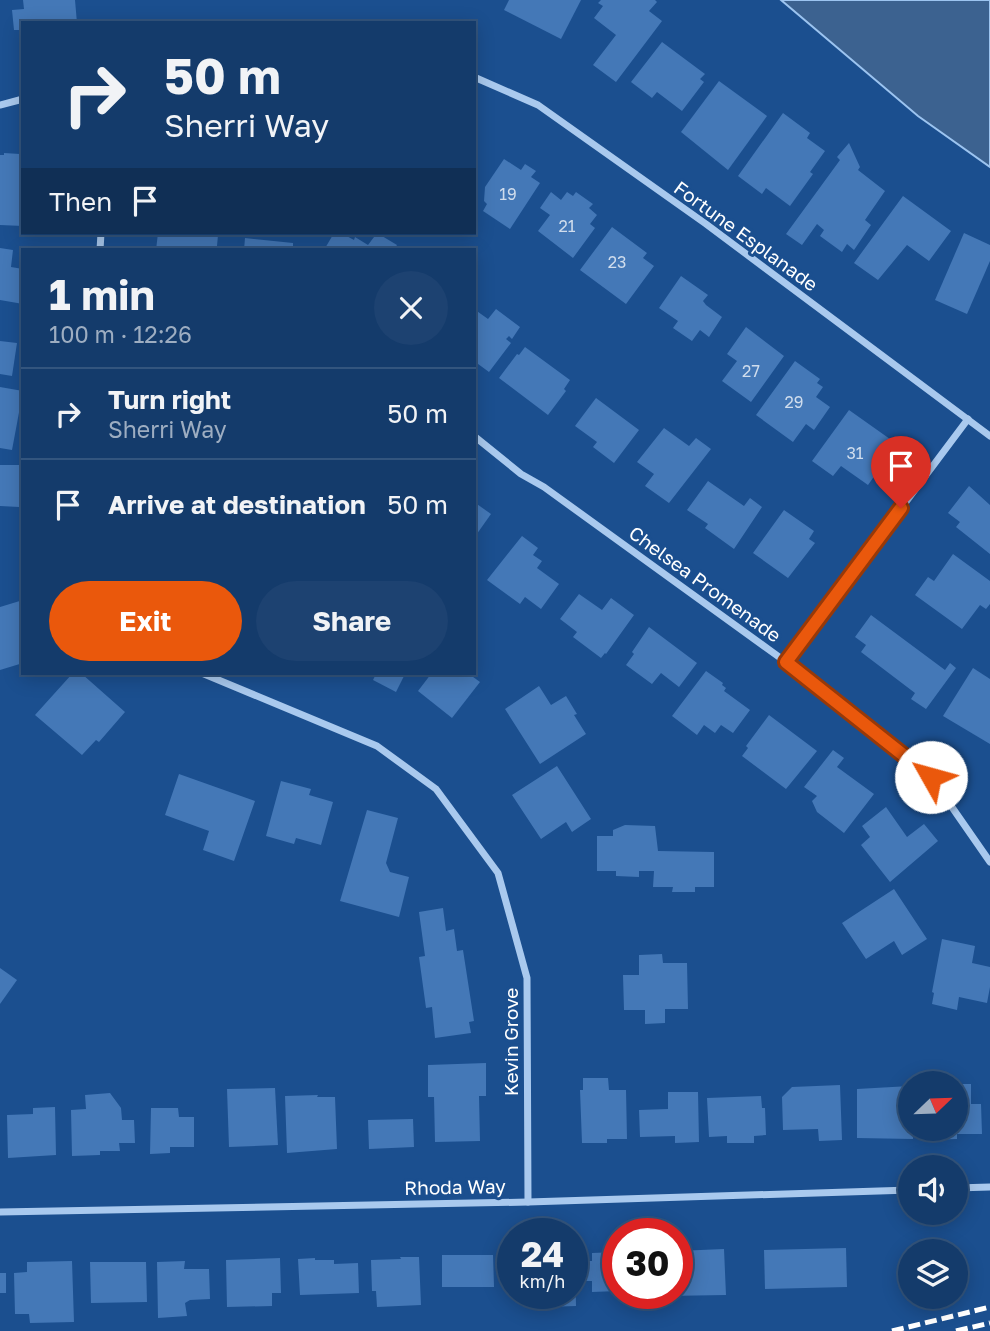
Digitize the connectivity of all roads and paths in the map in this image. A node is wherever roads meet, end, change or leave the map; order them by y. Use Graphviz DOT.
graph roads {
  1 [pos="476,78"];
  2 [pos="21,99"];
  3 [pos="0,104"];
  4 [pos="968,419"];
  5 [pos="990,436"];
  6 [pos="476,438"];
  7 [pos="786,662"];
  8 [pos="205,675"];
  9 [pos="990,862"];
  10 [pos="990,1187"];
  11 [pos="968,1188"];
  12 [pos="898,1190"];
  13 [pos="528,1202"];
  14 [pos="0,1212"];
  1 -- 4 [label="street, Fortune Esplanade"];
  2 -- 3 [label="street"];
  4 -- 5 [label="street, Fortune Esplanade"];
  4 -- 7 [label="street"];
  6 -- 7 [label="street, Chelsea Promenade"];
  7 -- 9 [label="street, Chelsea Promenade"];
  8 -- 13 [label="street, Kevin Grove"];
  10 -- 11 [label="street"];
  12 -- 13 [label="street, Rhoda Way"];
  13 -- 14 [label="street, Rhoda Way"];
}
